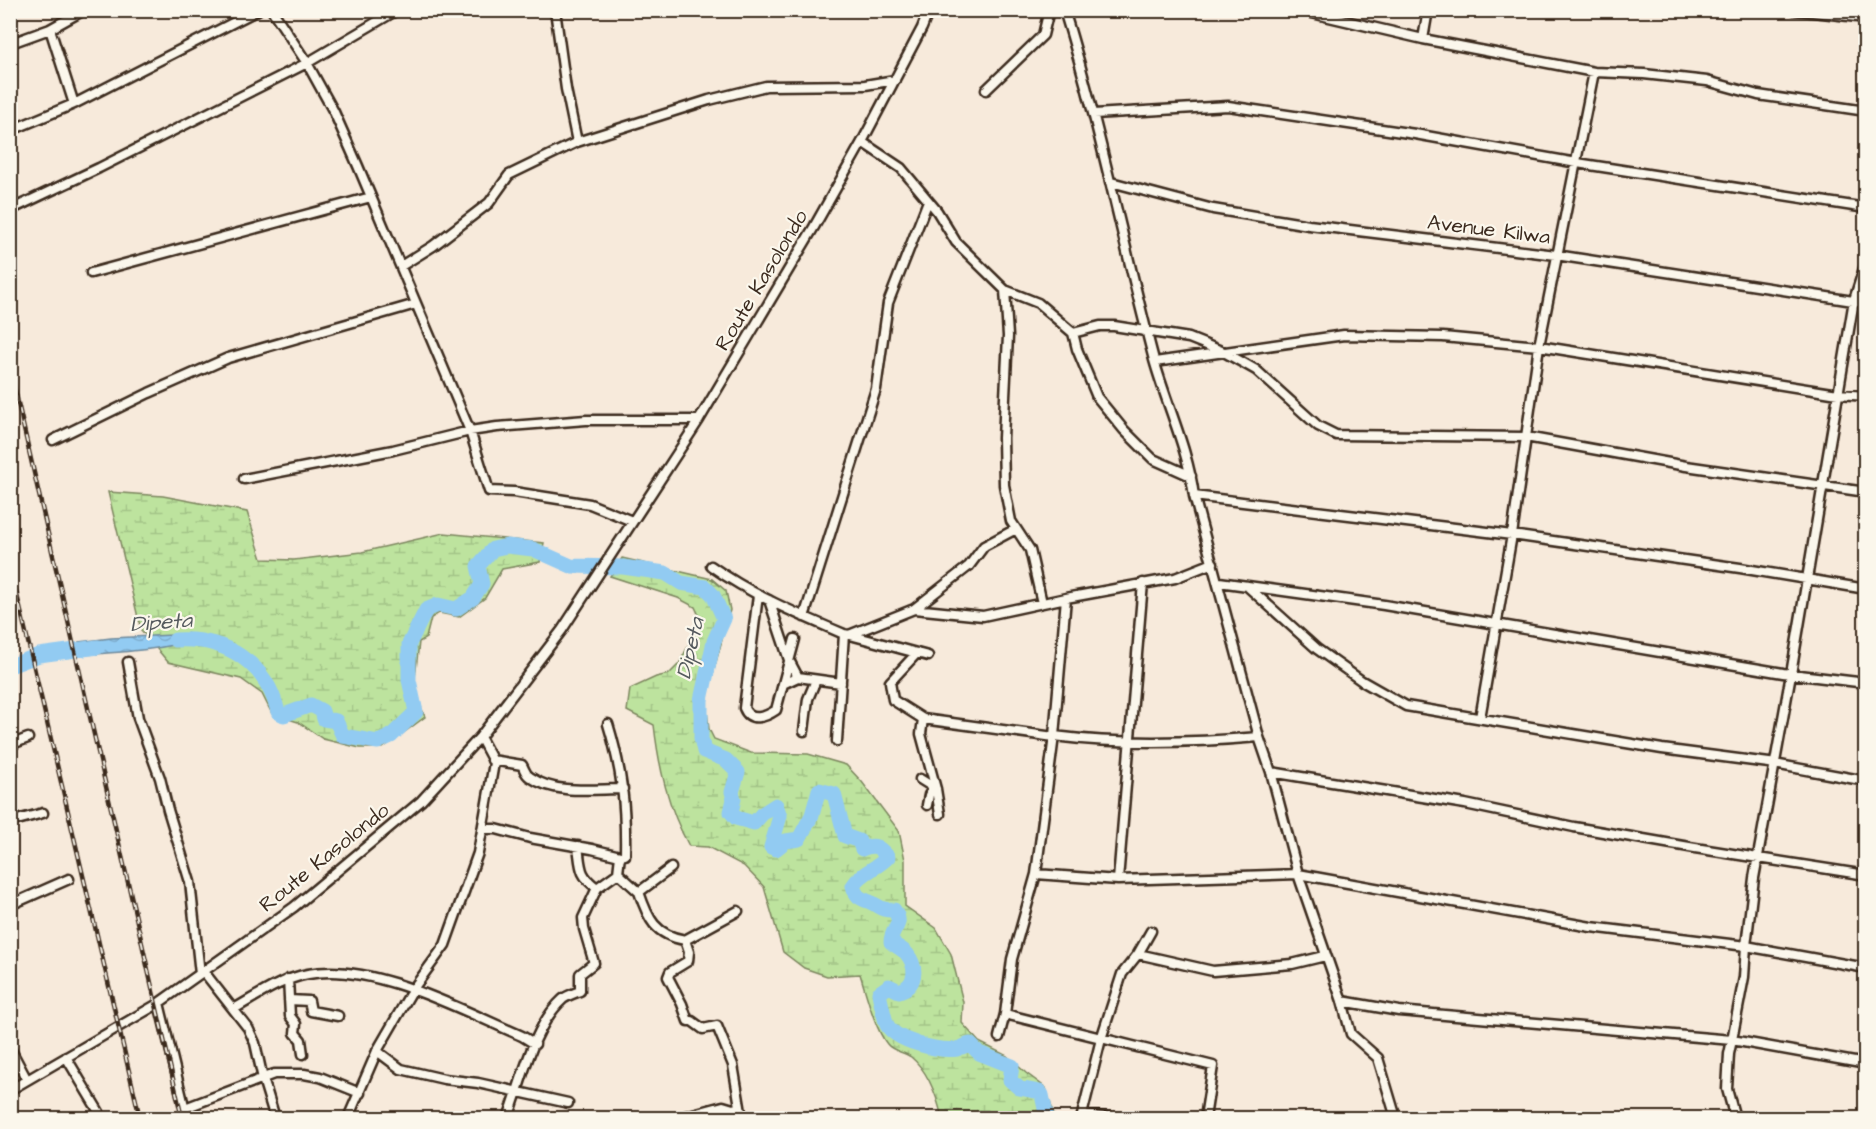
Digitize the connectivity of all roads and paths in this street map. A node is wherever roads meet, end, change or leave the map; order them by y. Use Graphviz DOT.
graph roads {
  1 [pos="84,10"];
  2 [pos="258,10"];
  3 [pos="272,10"];
  4 [pos="397,10"];
  5 [pos="555,10"];
  6 [pos="929,10"];
  7 [pos="1049,10"];
  8 [pos="1064,10"];
  9 [pos="1299,10"];
  10 [pos="1428,10"];
  11 [pos="1795,10"];
  12 [pos="1866,18"];
  13 [pos="50,29"];
  14 [pos="1423,39"];
  15 [pos="14,42"];
  16 [pos="307,63"];
  17 [pos="1594,72"];
  18 [pos="895,80"];
  19 [pos="986,90"];
  20 [pos="74,104"];
  21 [pos="1866,111"];
  22 [pos="1094,114"];
  23 [pos="14,129"];
  24 [pos="577,142"];
  25 [pos="862,142"];
  26 [pos="1577,163"];
  27 [pos="1111,183"];
  28 [pos="371,197"];
  29 [pos="928,201"];
  30 [pos="1866,208"];
  31 [pos="10,210"];
  32 [pos="1556,255"];
  33 [pos="1866,262"];
  34 [pos="401,266"];
  35 [pos="91,273"];
  36 [pos="1005,290"];
  37 [pos="1854,300"];
  38 [pos="1866,303"];
  39 [pos="416,304"];
  40 [pos="1147,331"];
  41 [pos="1073,333"];
  42 [pos="1539,346"];
  43 [pos="1224,352"];
  44 [pos="1155,362"];
  45 [pos="1838,394"];
  46 [pos="1866,396"];
  47 [pos="699,420"];
  48 [pos="470,431"];
  49 [pos="1526,437"];
  50 [pos="53,440"];
  51 [pos="1191,476"];
  52 [pos="244,479"];
  53 [pos="1823,486"];
  54 [pos="1866,492"];
  55 [pos="1194,496"];
  56 [pos="632,521"];
  57 [pos="1016,529"];
  58 [pos="1512,535"];
  59 [pos="1213,562"];
  60 [pos="711,566"];
  61 [pos="1806,580"];
  62 [pos="1219,582"];
  63 [pos="1143,583"];
  64 [pos="1247,586"];
  65 [pos="1866,589"];
  66 [pos="758,595"];
  67 [pos="1066,598"];
  68 [pos="769,600"];
  69 [pos="1042,603"];
  70 [pos="914,609"];
  71 [pos="804,617"];
  72 [pos="1496,622"];
  73 [pos="846,634"];
  74 [pos="795,639"];
  75 [pos="917,653"];
  76 [pos="928,656"];
  77 [pos="789,660"];
  78 [pos="128,662"];
  79 [pos="1791,674"];
  80 [pos="798,677"];
  81 [pos="816,680"];
  82 [pos="1866,683"];
  83 [pos="783,684"];
  84 [pos="841,684"];
  85 [pos="1480,718"];
  86 [pos="923,719"];
  87 [pos="608,724"];
  88 [pos="804,730"];
  89 [pos="480,737"];
  90 [pos="1054,737"];
  91 [pos="1259,737"];
  92 [pos="28,738"];
  93 [pos="837,741"];
  94 [pos="1130,742"];
  95 [pos="10,745"];
  96 [pos="492,760"];
  97 [pos="1775,765"];
  98 [pos="1271,772"];
  99 [pos="920,779"];
  100 [pos="1866,781"];
  101 [pos="935,788"];
  102 [pos="623,789"];
  103 [pos="927,805"];
  104 [pos="43,813"];
  105 [pos="940,814"];
  106 [pos="10,822"];
  107 [pos="483,829"];
  108 [pos="578,846"];
  109 [pos="620,856"];
  110 [pos="1758,857"];
  111 [pos="671,868"];
  112 [pos="618,873"];
  113 [pos="1036,874"];
  114 [pos="1298,874"];
  115 [pos="1866,875"];
  116 [pos="69,879"];
  117 [pos="1118,880"];
  118 [pos="597,888"];
  119 [pos="639,892"];
  120 [pos="10,905"];
  121 [pos="738,911"];
  122 [pos="1151,931"];
  123 [pos="685,940"];
  124 [pos="1746,946"];
  125 [pos="1138,954"];
  126 [pos="1325,956"];
  127 [pos="1866,968"];
  128 [pos="202,973"];
  129 [pos="288,979"];
  130 [pos="414,989"];
  131 [pos="289,1000"];
  132 [pos="1342,1001"];
  133 [pos="159,1003"];
  134 [pos="234,1009"];
  135 [pos="1005,1014"];
  136 [pos="338,1016"];
  137 [pos="999,1037"];
  138 [pos="1101,1039"];
  139 [pos="1732,1040"];
  140 [pos="535,1044"];
  141 [pos="10,1048"];
  142 [pos="376,1051"];
  143 [pos="303,1054"];
  144 [pos="66,1057"];
  145 [pos="1866,1064"];
  146 [pos="263,1079"];
  147 [pos="27,1080"];
  148 [pos="10,1090"];
  149 [pos="518,1092"];
  150 [pos="360,1093"];
  151 [pos="568,1103"];
  152 [pos="739,1107"];
  153 [pos="184,1108"];
  154 [pos="100,1119"];
  155 [pos="187,1119"];
  156 [pos="276,1119"];
  157 [pos="348,1119"];
  158 [pos="508,1119"];
  159 [pos="678,1119"];
  160 [pos="742,1119"];
  161 [pos="1115,1119"];
  162 [pos="1205,1119"];
  163 [pos="1396,1119"];
  164 [pos="1735,1119"];
  1 -- 13 [label="street"];
  2 -- 20 [label="street"];
  3 -- 16 [label="street"];
  4 -- 16 [label="street"];
  5 -- 24 [label="street"];
  6 -- 18 [label="street, Route Kasolondo"];
  7 -- 19 [label="street"];
  8 -- 22 [label="street"];
  9 -- 14 [label="street"];
  10 -- 14 [label="street"];
  11 -- 12 [label="street"];
  13 -- 15 [label="street"];
  13 -- 20 [label="street"];
  14 -- 17 [label="street"];
  16 -- 28 [label="street"];
  16 -- 31 [label="street"];
  17 -- 21 [label="street"];
  17 -- 26 [label="street"];
  18 -- 24 [label="street"];
  18 -- 25 [label="street, Route Kasolondo"];
  20 -- 23 [label="street"];
  22 -- 26 [label="street"];
  22 -- 27 [label="street"];
  24 -- 34 [label="street"];
  25 -- 29 [label="street"];
  25 -- 47 [label="street, Route Kasolondo"];
  26 -- 30 [label="street"];
  26 -- 32 [label="street"];
  27 -- 32 [label="street, Avenue Kilwa"];
  27 -- 40 [label="street"];
  28 -- 34 [label="street"];
  28 -- 35 [label="street"];
  29 -- 36 [label="street"];
  29 -- 71 [label="street"];
  32 -- 37 [label="street, Avenue Kilwa"];
  32 -- 42 [label="street"];
  33 -- 37 [label="street"];
  34 -- 39 [label="street"];
  36 -- 41 [label="street"];
  36 -- 57 [label="street"];
  37 -- 38 [label="street, Avenue Kilwa"];
  37 -- 45 [label="street"];
  39 -- 48 [label="street"];
  39 -- 50 [label="street"];
  40 -- 41 [label="street"];
  40 -- 43 [label="street"];
  40 -- 44 [label="street"];
  41 -- 51 [label="street"];
  42 -- 43 [label="street"];
  42 -- 45 [label="street"];
  42 -- 49 [label="street"];
  43 -- 44 [label="street"];
  43 -- 49 [label="street"];
  44 -- 51 [label="street"];
  45 -- 46 [label="street"];
  45 -- 53 [label="street"];
  47 -- 48 [label="street"];
  47 -- 56 [label="street, Route Kasolondo"];
  48 -- 52 [label="street"];
  48 -- 56 [label="street"];
  49 -- 53 [label="street"];
  49 -- 58 [label="street"];
  51 -- 55 [label="street"];
  53 -- 54 [label="street"];
  53 -- 61 [label="street"];
  55 -- 58 [label="street"];
  55 -- 59 [label="street"];
  56 -- 89 [label="street, Route Kasolondo"];
  57 -- 69 [label="street"];
  57 -- 70 [label="street"];
  58 -- 61 [label="street"];
  58 -- 72 [label="street"];
  59 -- 62 [label="street"];
  59 -- 63 [label="street"];
  60 -- 66 [label="street"];
  61 -- 65 [label="street"];
  61 -- 79 [label="street"];
  62 -- 64 [label="street"];
  62 -- 91 [label="street"];
  63 -- 67 [label="street"];
  63 -- 94 [label="street"];
  64 -- 72 [label="street"];
  64 -- 85 [label="street"];
  66 -- 68 [label="street"];
  66 -- 83 [label="street"];
  67 -- 69 [label="street"];
  67 -- 90 [label="street"];
  68 -- 71 [label="street"];
  68 -- 77 [label="street"];
  69 -- 70 [label="street"];
  70 -- 73 [label="street"];
  71 -- 73 [label="street"];
  72 -- 79 [label="street"];
  72 -- 85 [label="street"];
  73 -- 75 [label="street"];
  73 -- 84 [label="street"];
  74 -- 77 [label="street"];
  75 -- 76 [label="street"];
  75 -- 86 [label="street"];
  77 -- 80 [label="street"];
  77 -- 83 [label="street"];
  78 -- 128 [label="street"];
  79 -- 82 [label="street"];
  79 -- 97 [label="street"];
  80 -- 81 [label="street"];
  80 -- 83 [label="street"];
  81 -- 84 [label="street"];
  81 -- 88 [label="street"];
  84 -- 93 [label="street"];
  85 -- 97 [label="street"];
  86 -- 90 [label="street"];
  86 -- 101 [label="street"];
  87 -- 102 [label="street"];
  89 -- 96 [label="street"];
  89 -- 128 [label="street, Route Kasolondo"];
  90 -- 94 [label="street"];
  90 -- 113 [label="street"];
  91 -- 94 [label="street"];
  91 -- 98 [label="street"];
  92 -- 95 [label="street"];
  94 -- 117 [label="street"];
  96 -- 102 [label="street"];
  96 -- 107 [label="street"];
  97 -- 100 [label="street"];
  97 -- 110 [label="street"];
  98 -- 110 [label="street"];
  98 -- 114 [label="street"];
  99 -- 101 [label="street"];
  101 -- 103 [label="street"];
  101 -- 105 [label="street"];
  102 -- 109 [label="street"];
  104 -- 106 [label="street"];
  107 -- 108 [label="street"];
  107 -- 130 [label="street"];
  108 -- 109 [label="street"];
  108 -- 118 [label="street"];
  109 -- 112 [label="street"];
  110 -- 115 [label="street"];
  110 -- 124 [label="street"];
  111 -- 119 [label="street"];
  112 -- 118 [label="street"];
  112 -- 119 [label="street"];
  113 -- 117 [label="street"];
  113 -- 135 [label="street"];
  114 -- 117 [label="street"];
  114 -- 124 [label="street"];
  114 -- 126 [label="street"];
  116 -- 120 [label="street"];
  118 -- 140 [label="street"];
  119 -- 123 [label="street"];
  121 -- 123 [label="street"];
  122 -- 125 [label="street"];
  123 -- 152 [label="street"];
  124 -- 127 [label="street"];
  124 -- 139 [label="street"];
  125 -- 126 [label="street"];
  125 -- 138 [label="street"];
  126 -- 132 [label="street"];
  128 -- 133 [label="street, Route Kasolondo"];
  128 -- 134 [label="street"];
  129 -- 130 [label="street"];
  129 -- 131 [label="street"];
  129 -- 134 [label="street"];
  130 -- 140 [label="street"];
  130 -- 142 [label="street"];
  131 -- 136 [label="street"];
  131 -- 143 [label="street"];
  132 -- 139 [label="street"];
  132 -- 163 [label="street"];
  133 -- 144 [label="street, Route Kasolondo"];
  133 -- 153 [label="street"];
  134 -- 146 [label="street"];
  135 -- 137 [label="street"];
  135 -- 138 [label="street"];
  138 -- 161 [label="street"];
  138 -- 162 [label="street"];
  139 -- 145 [label="street"];
  139 -- 164 [label="street"];
  140 -- 149 [label="street"];
  141 -- 147 [label="street"];
  142 -- 149 [label="street"];
  142 -- 150 [label="street"];
  144 -- 147 [label="street, Route Kasolondo"];
  144 -- 154 [label="street"];
  146 -- 150 [label="street"];
  146 -- 153 [label="street"];
  146 -- 156 [label="street"];
  147 -- 148 [label="street, Route Kasolondo"];
  149 -- 151 [label="street"];
  149 -- 158 [label="street"];
  150 -- 157 [label="street"];
  152 -- 159 [label="street"];
  152 -- 160 [label="street"];
  153 -- 155 [label="street"];
}
